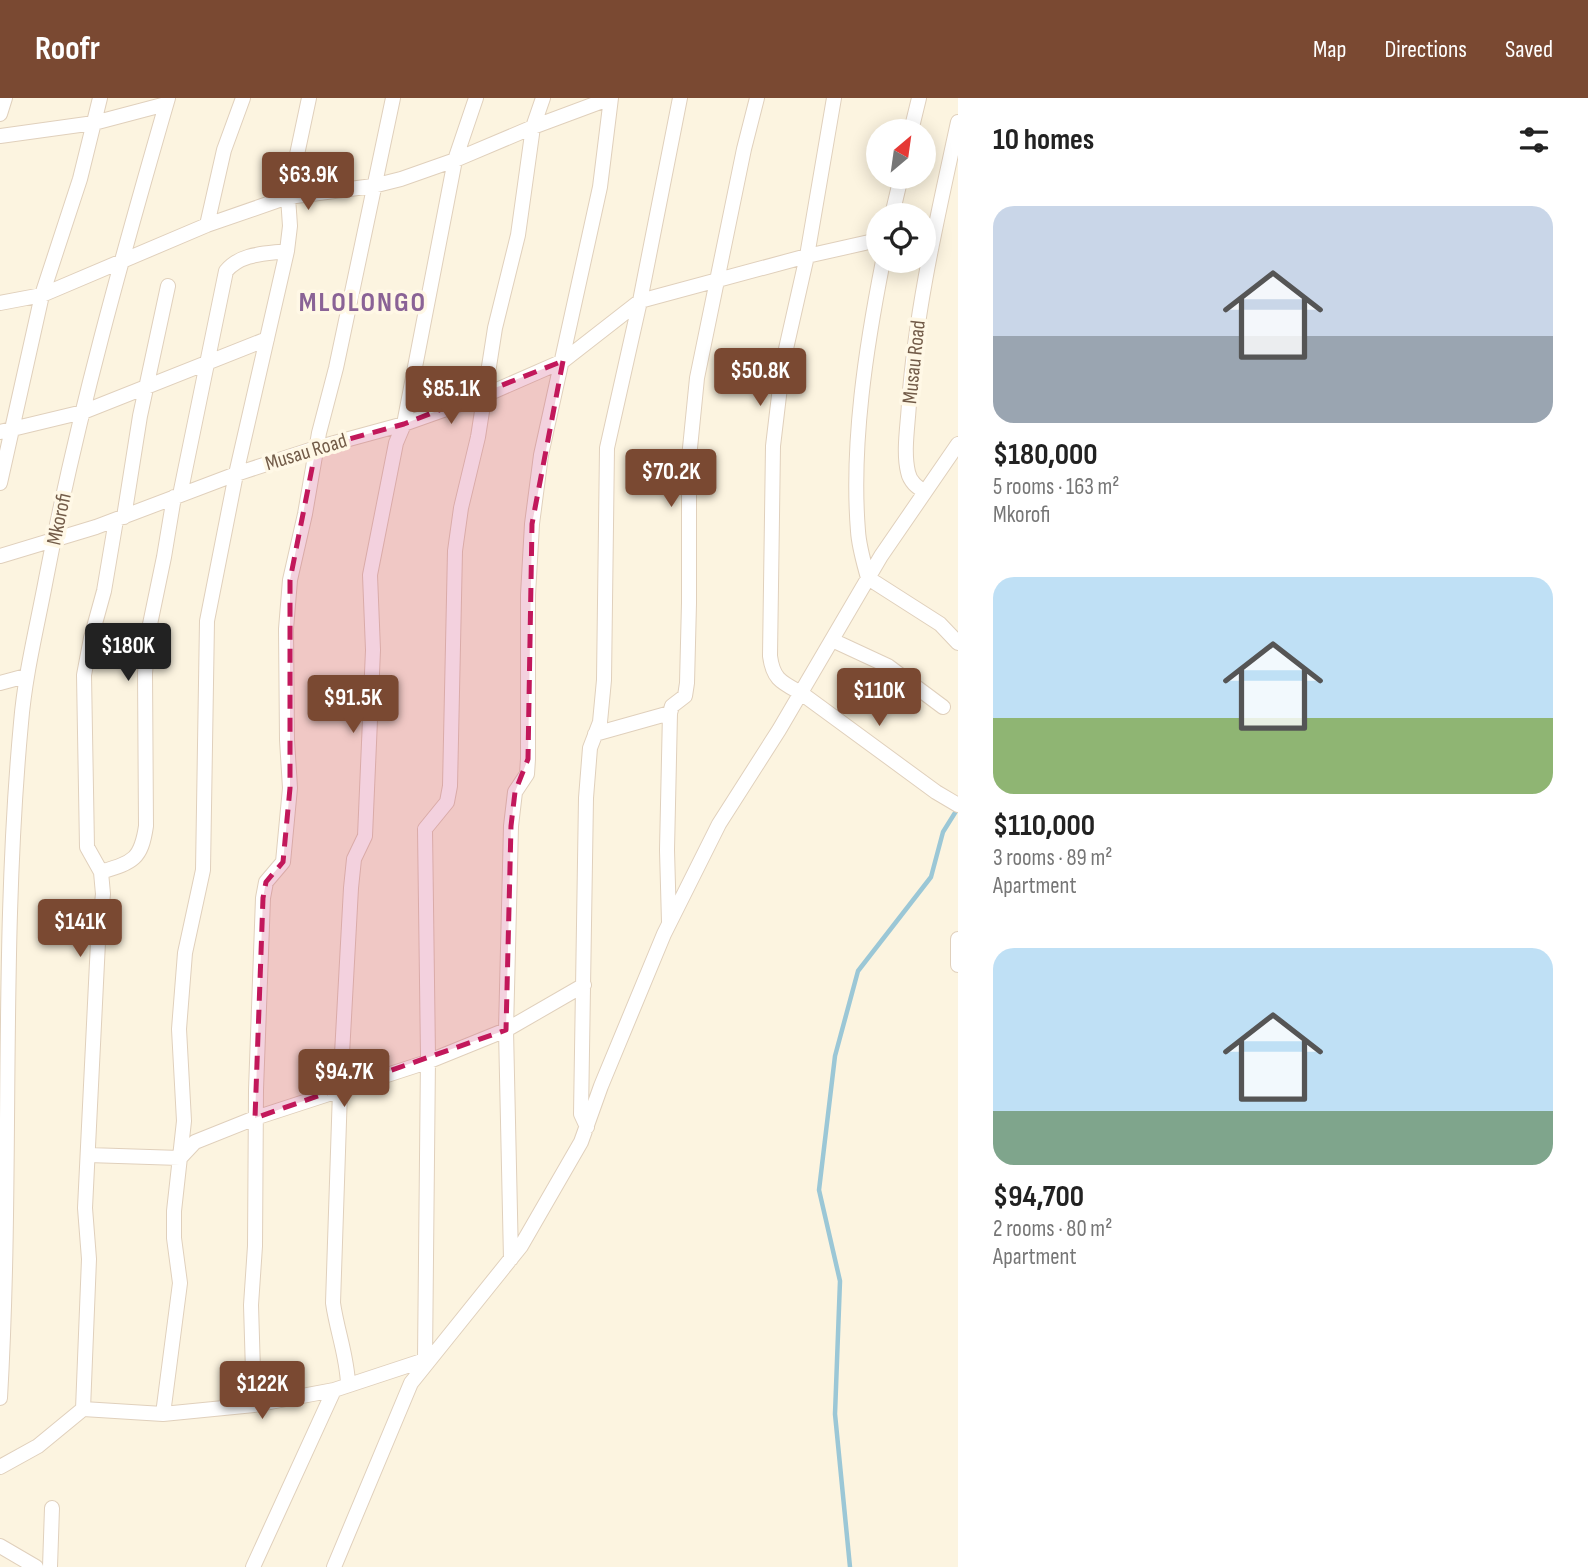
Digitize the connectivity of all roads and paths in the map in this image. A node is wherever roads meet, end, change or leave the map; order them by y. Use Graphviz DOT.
graph roads {
  1 [pos="5,98"];
  2 [pos="100,98"];
  3 [pos="243,98"];
  4 [pos="309,98"];
  5 [pos="393,98"];
  6 [pos="476,98"];
  7 [pos="543,98"];
  8 [pos="611,98"];
  9 [pos="680,98"];
  10 [pos="757,98"];
  11 [pos="834,98"];
  12 [pos="919,98"];
  13 [pos="167,101"];
  14 [pos="0,114"];
  15 [pos="914,119"];
  16 [pos="958,122"];
  17 [pos="94,123"];
  18 [pos="533,127"];
  19 [pos="0,136"];
  20 [pos="456,160"];
  21 [pos="373,186"];
  22 [pos="288,197"];
  23 [pos="936,205"];
  24 [pos="207,225"];
  25 [pos="866,243"];
  26 [pos="287,251"];
  27 [pos="807,256"];
  28 [pos="123,262"];
  29 [pos="881,273"];
  30 [pos="924,273"];
  31 [pos="716,280"];
  32 [pos="168,286"];
  33 [pos="42,295"];
  34 [pos="640,301"];
  35 [pos="0,303"];
  36 [pos="267,339"];
  37 [pos="208,361"];
  38 [pos="563,361"];
  39 [pos="146,385"];
  40 [pos="483,396"];
  41 [pos="83,412"];
  42 [pos="404,424"];
  43 [pos="6,431"];
  44 [pos="958,444"];
  45 [pos="316,448"];
  46 [pos="236,474"];
  47 [pos="0,483"];
  48 [pos="925,492"];
  49 [pos="177,496"];
  50 [pos="120,518"];
  51 [pos="54,539"];
  52 [pos="0,556"];
  53 [pos="868,578"];
  54 [pos="832,640"];
  55 [pos="958,643"];
  56 [pos="26,676"];
  57 [pos="0,683"];
  58 [pos="801,693"];
  59 [pos="943,707"];
  60 [pos="670,713"];
  61 [pos="595,734"];
  62 [pos="958,805"];
  63 [pos="101,872"];
  64 [pos="669,924"];
  65 [pos="958,939"];
  66 [pos="4,944"];
  67 [pos="958,965"];
  68 [pos="584,985"];
  69 [pos="506,1030"];
  70 [pos="428,1062"];
  71 [pos="340,1091"];
  72 [pos="256,1118"];
  73 [pos="587,1127"];
  74 [pos="88,1155"];
  75 [pos="180,1158"];
  76 [pos="511,1259"];
  77 [pos="428,1359"];
  78 [pos="341,1387"];
  79 [pos="0,1398"];
  80 [pos="254,1405"];
  81 [pos="83,1409"];
  82 [pos="163,1414"];
  83 [pos="0,1467"];
  84 [pos="52,1508"];
  85 [pos="0,1546"];
  86 [pos="17,1561"];
  87 [pos="36,1567"];
  88 [pos="50,1567"];
  89 [pos="253,1567"];
  90 [pos="334,1567"];
  1 -- 14 [label="street"];
  2 -- 17 [label="street"];
  3 -- 24 [label="street"];
  4 -- 22 [label="street"];
  5 -- 21 [label="street"];
  6 -- 20 [label="street"];
  7 -- 18 [label="street"];
  8 -- 18 [label="street"];
  8 -- 38 [label="street"];
  9 -- 34 [label="street"];
  10 -- 31 [label="street"];
  11 -- 27 [label="street"];
  12 -- 15 [label="street"];
  13 -- 17 [label="street"];
  13 -- 28 [label="street, Mkorofi"];
  16 -- 23 [label="street, Musau Road"];
  17 -- 19 [label="street"];
  17 -- 33 [label="street"];
  18 -- 20 [label="street"];
  18 -- 40 [label="street"];
  20 -- 21 [label="street"];
  20 -- 42 [label="street"];
  21 -- 22 [label="street"];
  21 -- 45 [label="street"];
  22 -- 24 [label="street"];
  22 -- 26 [label="street"];
  24 -- 28 [label="street"];
  25 -- 27 [label="street, Musau Road"];
  26 -- 36 [label="street"];
  26 -- 37 [label="street"];
  27 -- 31 [label="street, Musau Road"];
  27 -- 58 [label="street"];
  28 -- 33 [label="street"];
  28 -- 41 [label="street, Mkorofi"];
  29 -- 53 [label="street"];
  30 -- 48 [label="street, Musau Road"];
  31 -- 34 [label="street, Musau Road"];
  31 -- 60 [label="street"];
  32 -- 39 [label="street"];
  33 -- 35 [label="street"];
  33 -- 43 [label="street"];
  34 -- 38 [label="street, Musau Road"];
  34 -- 61 [label="street"];
  36 -- 37 [label="street"];
  36 -- 46 [label="street"];
  37 -- 39 [label="street"];
  37 -- 49 [label="street"];
  38 -- 40 [label="street, Musau Road"];
  38 -- 69 [label="street"];
  39 -- 41 [label="street"];
  39 -- 50 [label="street"];
  40 -- 42 [label="street, Musau Road"];
  40 -- 70 [label="street"];
  41 -- 43 [label="street"];
  41 -- 51 [label="street, Mkorofi"];
  42 -- 45 [label="street, Musau Road"];
  42 -- 71 [label="street"];
  43 -- 47 [label="street"];
  44 -- 48 [label="street"];
  45 -- 46 [label="street, Musau Road"];
  45 -- 72 [label="street"];
  46 -- 49 [label="street, Musau Road"];
  46 -- 75 [label="street"];
  48 -- 53 [label="street"];
  49 -- 50 [label="street, Musau Road"];
  49 -- 63 [label="street"];
  50 -- 51 [label="street, Musau Road"];
  50 -- 63 [label="street"];
  51 -- 52 [label="street, Musau Road"];
  51 -- 56 [label="street, Mkorofi"];
  53 -- 54 [label="street"];
  53 -- 55 [label="street"];
  54 -- 58 [label="street"];
  54 -- 59 [label="street"];
  56 -- 57 [label="street"];
  56 -- 66 [label="street, Mkorofi"];
  58 -- 62 [label="street"];
  58 -- 64 [label="street"];
  60 -- 61 [label="street"];
  60 -- 64 [label="street"];
  61 -- 68 [label="street"];
  63 -- 74 [label="street"];
  64 -- 73 [label="street"];
  65 -- 67 [label="street"];
  66 -- 79 [label="street"];
  68 -- 69 [label="street"];
  68 -- 73 [label="street"];
  69 -- 70 [label="street"];
  69 -- 76 [label="street"];
  70 -- 71 [label="street"];
  70 -- 77 [label="street"];
  71 -- 72 [label="street"];
  71 -- 78 [label="street"];
  72 -- 75 [label="street"];
  72 -- 80 [label="street"];
  73 -- 76 [label="street"];
  74 -- 75 [label="street"];
  74 -- 81 [label="street"];
  75 -- 82 [label="street"];
  76 -- 77 [label="street"];
  77 -- 78 [label="street"];
  77 -- 90 [label="street"];
  78 -- 80 [label="street"];
  78 -- 89 [label="street"];
  80 -- 82 [label="street"];
  81 -- 82 [label="street"];
  81 -- 83 [label="street"];
  84 -- 88 [label="street"];
  85 -- 86 [label="street"];
  86 -- 87 [label="street"];
}
